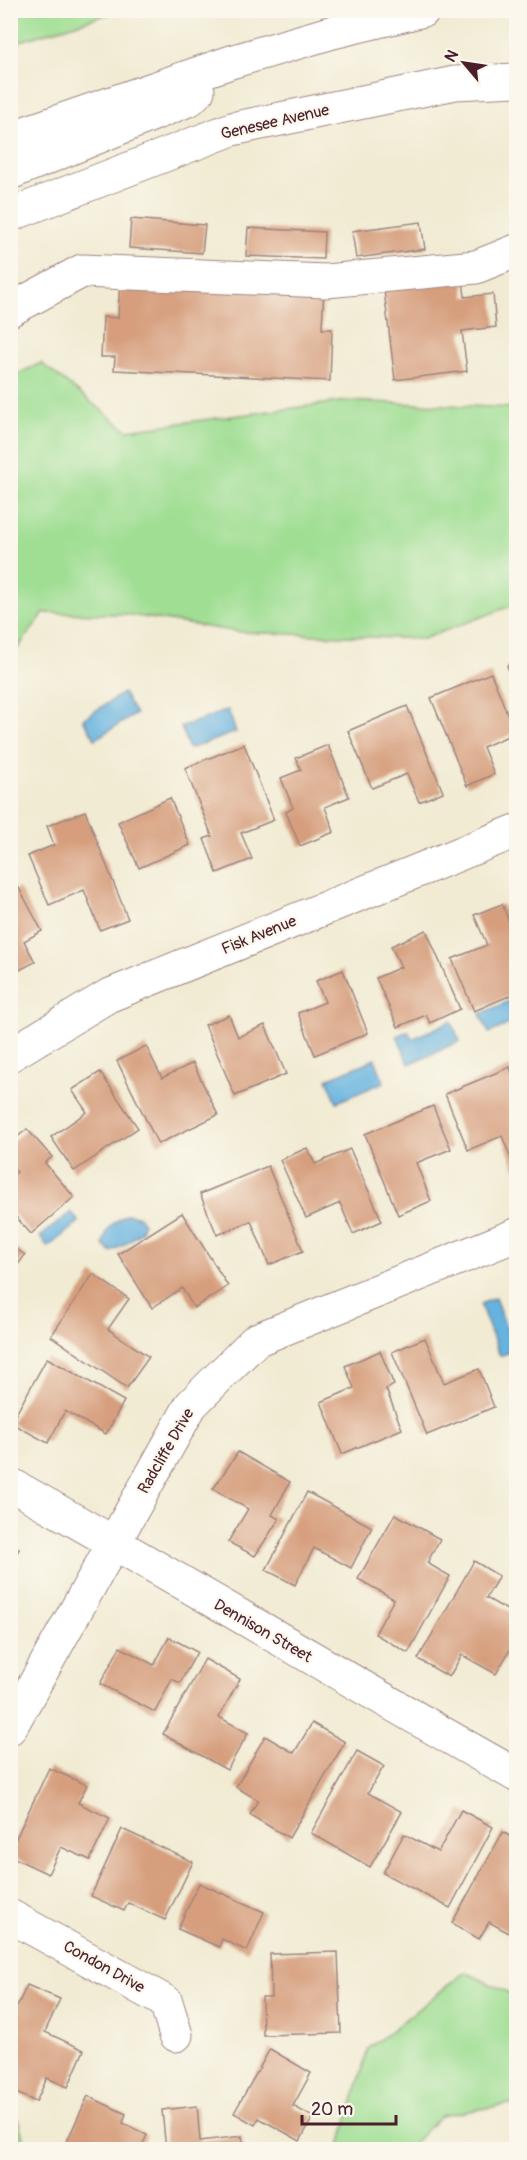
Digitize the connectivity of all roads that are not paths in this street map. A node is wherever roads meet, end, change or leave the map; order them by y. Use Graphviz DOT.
graph roads {
  1 [pos="424,10"];
  2 [pos="231,62"];
  3 [pos="516,80"];
  4 [pos="10,138"];
  5 [pos="10,174"];
  6 [pos="10,215"];
  7 [pos="516,251"];
  8 [pos="10,310"];
  9 [pos="516,831"];
  10 [pos="10,1055"];
  11 [pos="516,1235"];
  12 [pos="10,1485"];
  13 [pos="114,1542"];
  14 [pos="10,1728"];
  15 [pos="516,1775"];
  16 [pos="10,1916"];
  17 [pos="176,2035"];
  1 -- 2 [label="street"];
  2 -- 4 [label="street"];
  2 -- 5 [label="street"];
  3 -- 6 [label="street, Genesee Avenue"];
  7 -- 8 [label="street"];
  9 -- 10 [label="street, Fisk Avenue"];
  11 -- 13 [label="street, Radcliffe Drive"];
  12 -- 13 [label="street, Dennison Street"];
  13 -- 14 [label="street, Radcliffe Drive"];
  13 -- 15 [label="street, Dennison Street"];
  16 -- 17 [label="street, Condon Drive"];
}
